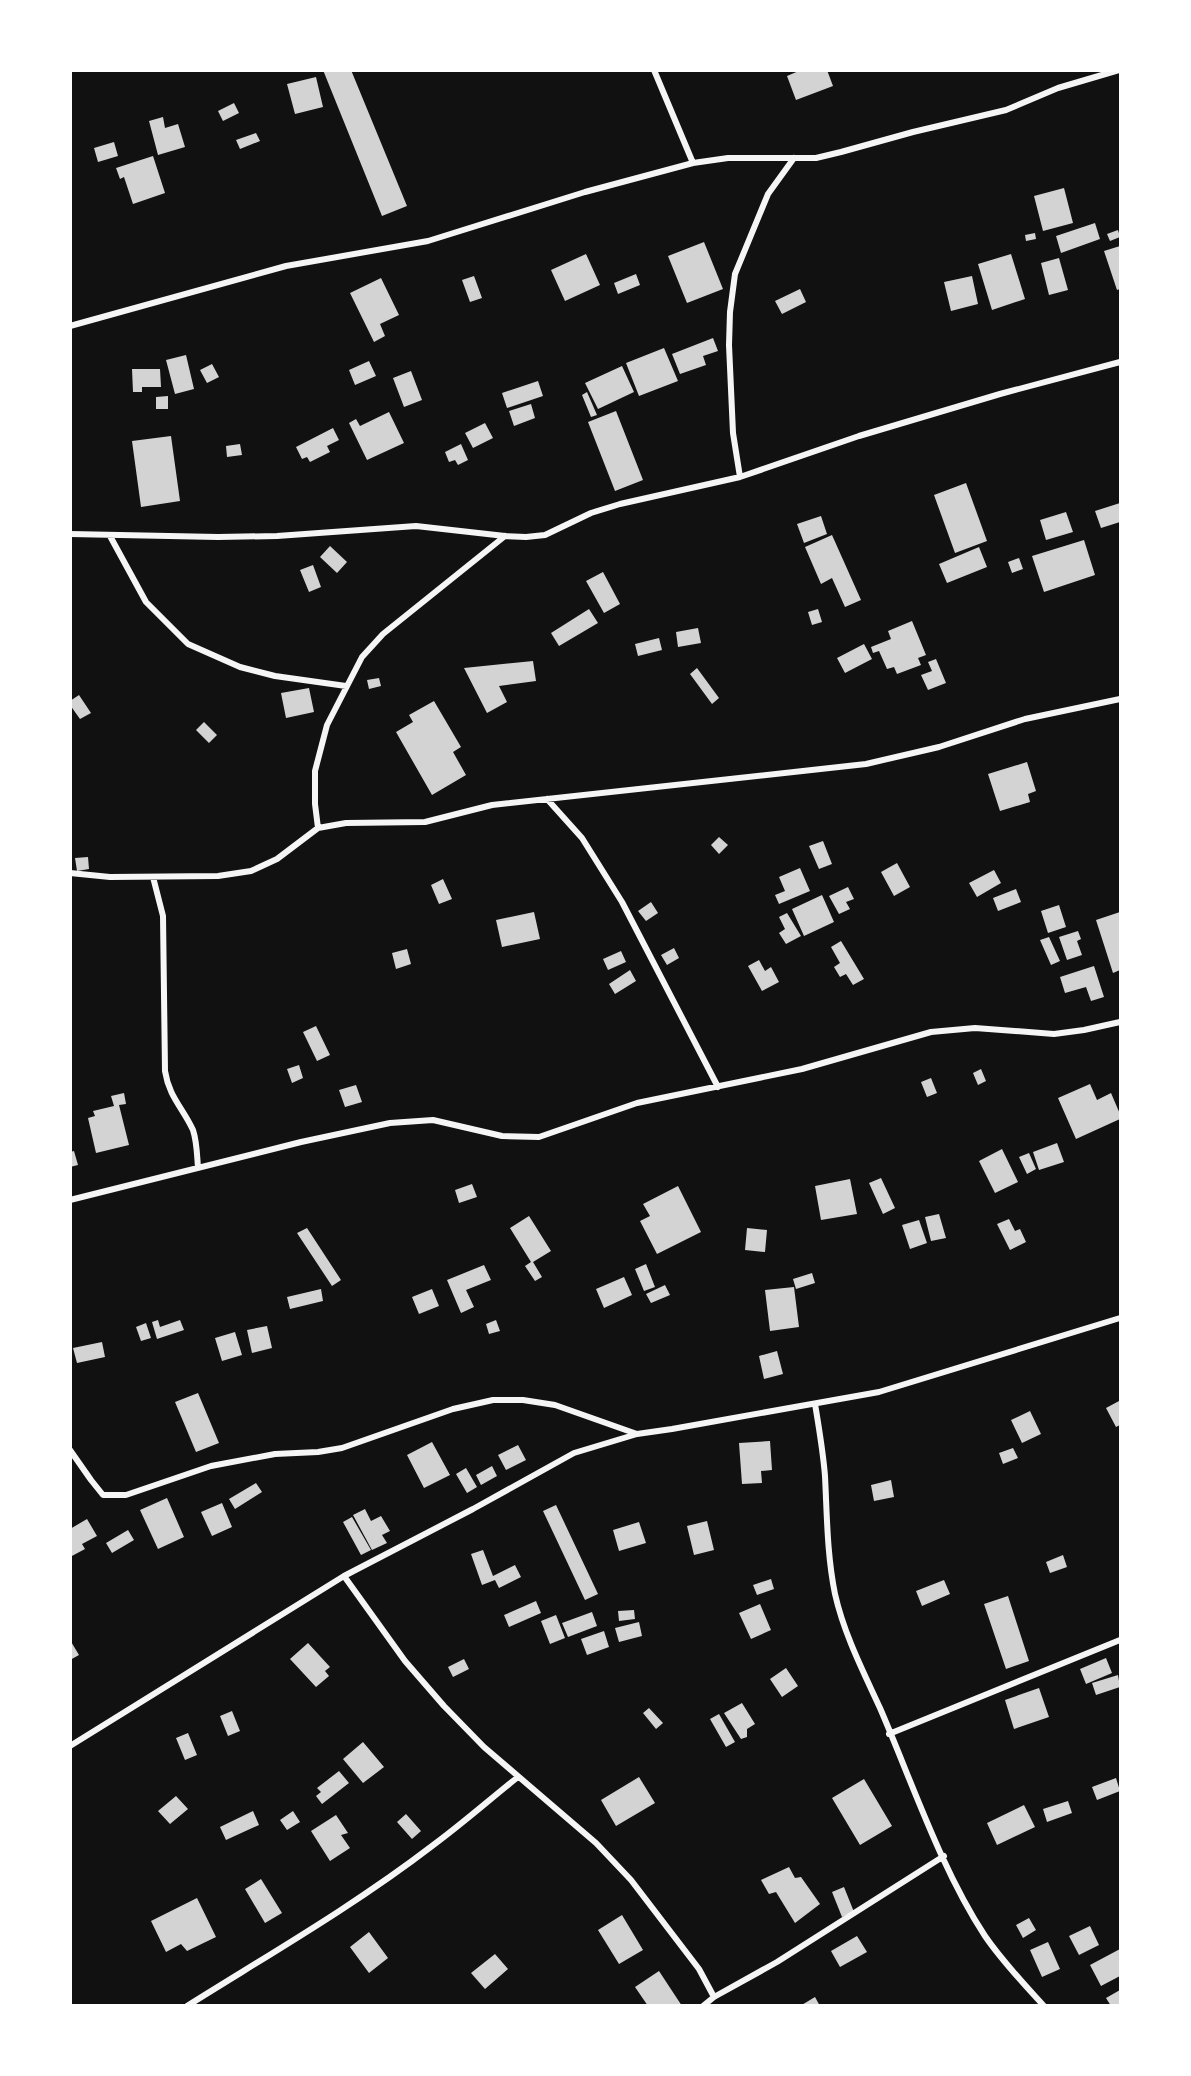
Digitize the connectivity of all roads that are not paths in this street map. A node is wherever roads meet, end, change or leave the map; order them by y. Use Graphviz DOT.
graph roads {
  1 [pos="654,70"];
  2 [pos="1119,70"];
  3 [pos="794,158"];
  4 [pos="693,163"];
  5 [pos="70,326"];
  6 [pos="1120,362"];
  7 [pos="741,477"];
  8 [pos="70,526"];
  9 [pos="71,534"];
  10 [pos="110,536"];
  11 [pos="506,536"];
  12 [pos="346,686"];
  13 [pos="1120,699"];
  14 [pos="547,799"];
  15 [pos="318,828"];
  16 [pos="70,873"];
  17 [pos="153,877"];
  18 [pos="1120,1022"];
  19 [pos="718,1087"];
  20 [pos="198,1168"];
  21 [pos="70,1200"];
  22 [pos="1120,1318"];
  23 [pos="815,1404"];
  24 [pos="637,1434"];
  25 [pos="70,1450"];
  26 [pos="344,1576"];
  27 [pos="1120,1640"];
  28 [pos="890,1734"];
  29 [pos="70,1746"];
  30 [pos="518,1777"];
  31 [pos="944,1856"];
  32 [pos="714,1997"];
  33 [pos="187,2006"];
  34 [pos="703,2006"];
  35 [pos="1044,2006"];
  1 -- 4 [label="street"];
  2 -- 3 [label="street"];
  3 -- 4 [label="street"];
  3 -- 7 [label="street"];
  4 -- 5 [label="street"];
  6 -- 7 [label="street"];
  7 -- 11 [label="street"];
  8 -- 9 [label="street"];
  9 -- 10 [label="street"];
  10 -- 11 [label="street"];
  10 -- 12 [label="street"];
  11 -- 12 [label="street"];
  12 -- 15 [label="street"];
  13 -- 14 [label="street"];
  14 -- 15 [label="street"];
  14 -- 19 [label="street"];
  15 -- 17 [label="street"];
  16 -- 17 [label="street"];
  17 -- 20 [label="street"];
  18 -- 19 [label="street"];
  19 -- 20 [label="street"];
  20 -- 21 [label="street"];
  22 -- 23 [label="street"];
  23 -- 24 [label="street"];
  23 -- 28 [label="street"];
  24 -- 25 [label="street"];
  24 -- 26 [label="street"];
  26 -- 29 [label="street"];
  26 -- 30 [label="street"];
  27 -- 28 [label="street"];
  28 -- 31 [label="street"];
  30 -- 32 [label="street"];
  30 -- 33 [label="street"];
  31 -- 32 [label="street"];
  31 -- 35 [label="street"];
  32 -- 34 [label="street"];
}
